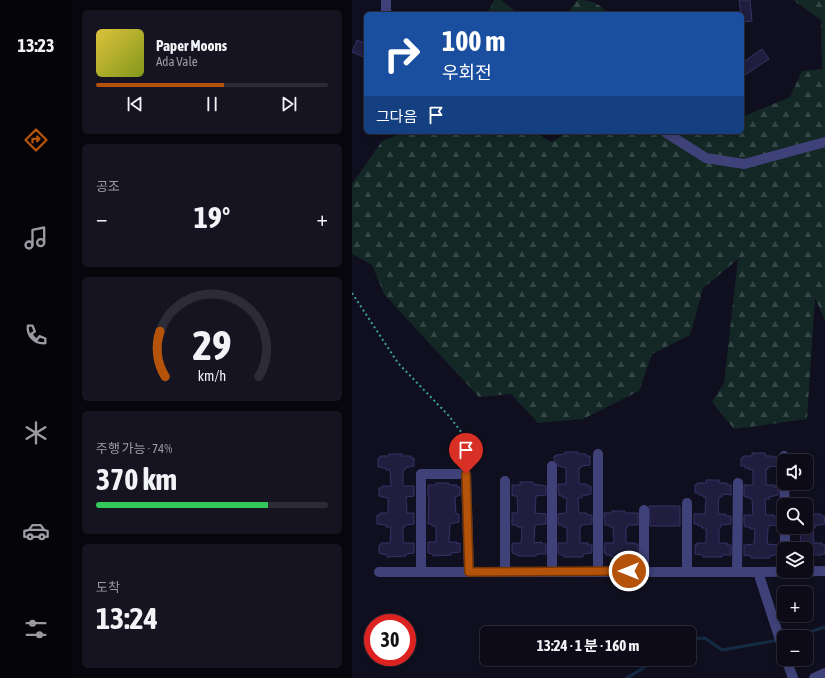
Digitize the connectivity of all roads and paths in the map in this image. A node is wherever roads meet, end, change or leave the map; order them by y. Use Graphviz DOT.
graph roads {
  1 [pos="386,0"];
  2 [pos="386,12"];
  3 [pos="668,134"];
  4 [pos="825,142"];
  5 [pos="352,293"];
  6 [pos="598,454"];
  7 [pos="552,466"];
  8 [pos="466,474"];
  9 [pos="505,481"];
  10 [pos="738,483"];
  11 [pos="687,503"];
  12 [pos="644,510"];
  13 [pos="505,571"];
  14 [pos="552,571"];
  15 [pos="598,571"];
  16 [pos="644,571"];
  17 [pos="688,571"];
  18 [pos="777,571"];
  19 [pos="813,571"];
  20 [pos="825,571"];
  21 [pos="380,572"];
  22 [pos="421,572"];
  23 [pos="469,572"];
  24 [pos="738,572"];
  25 [pos="758,572"];
  26 [pos="777,631"];
  27 [pos="789,666"];
  28 [pos="825,673"];
  29 [pos="793,678"];
  30 [pos="814,678"];
  1 -- 2 [label="street"];
  3 -- 4 [label="street"];
  5 -- 8 [label="path"];
  6 -- 15 [label="street"];
  7 -- 14 [label="street"];
  8 -- 22 [label="street"];
  8 -- 23 [label="street"];
  9 -- 13 [label="street"];
  10 -- 24 [label="street"];
  11 -- 17 [label="street"];
  12 -- 16 [label="street"];
  13 -- 14 [label="street"];
  13 -- 23 [label="street"];
  14 -- 15 [label="street"];
  15 -- 16 [label="street"];
  16 -- 17 [label="street"];
  17 -- 24 [label="street"];
  18 -- 25 [label="street"];
  19 -- 20 [label="street"];
  21 -- 22 [label="street"];
  22 -- 23 [label="street"];
  24 -- 25 [label="street"];
  25 -- 26 [label="street"];
  27 -- 29 [label="street"];
  28 -- 30 [label="street"];
}
